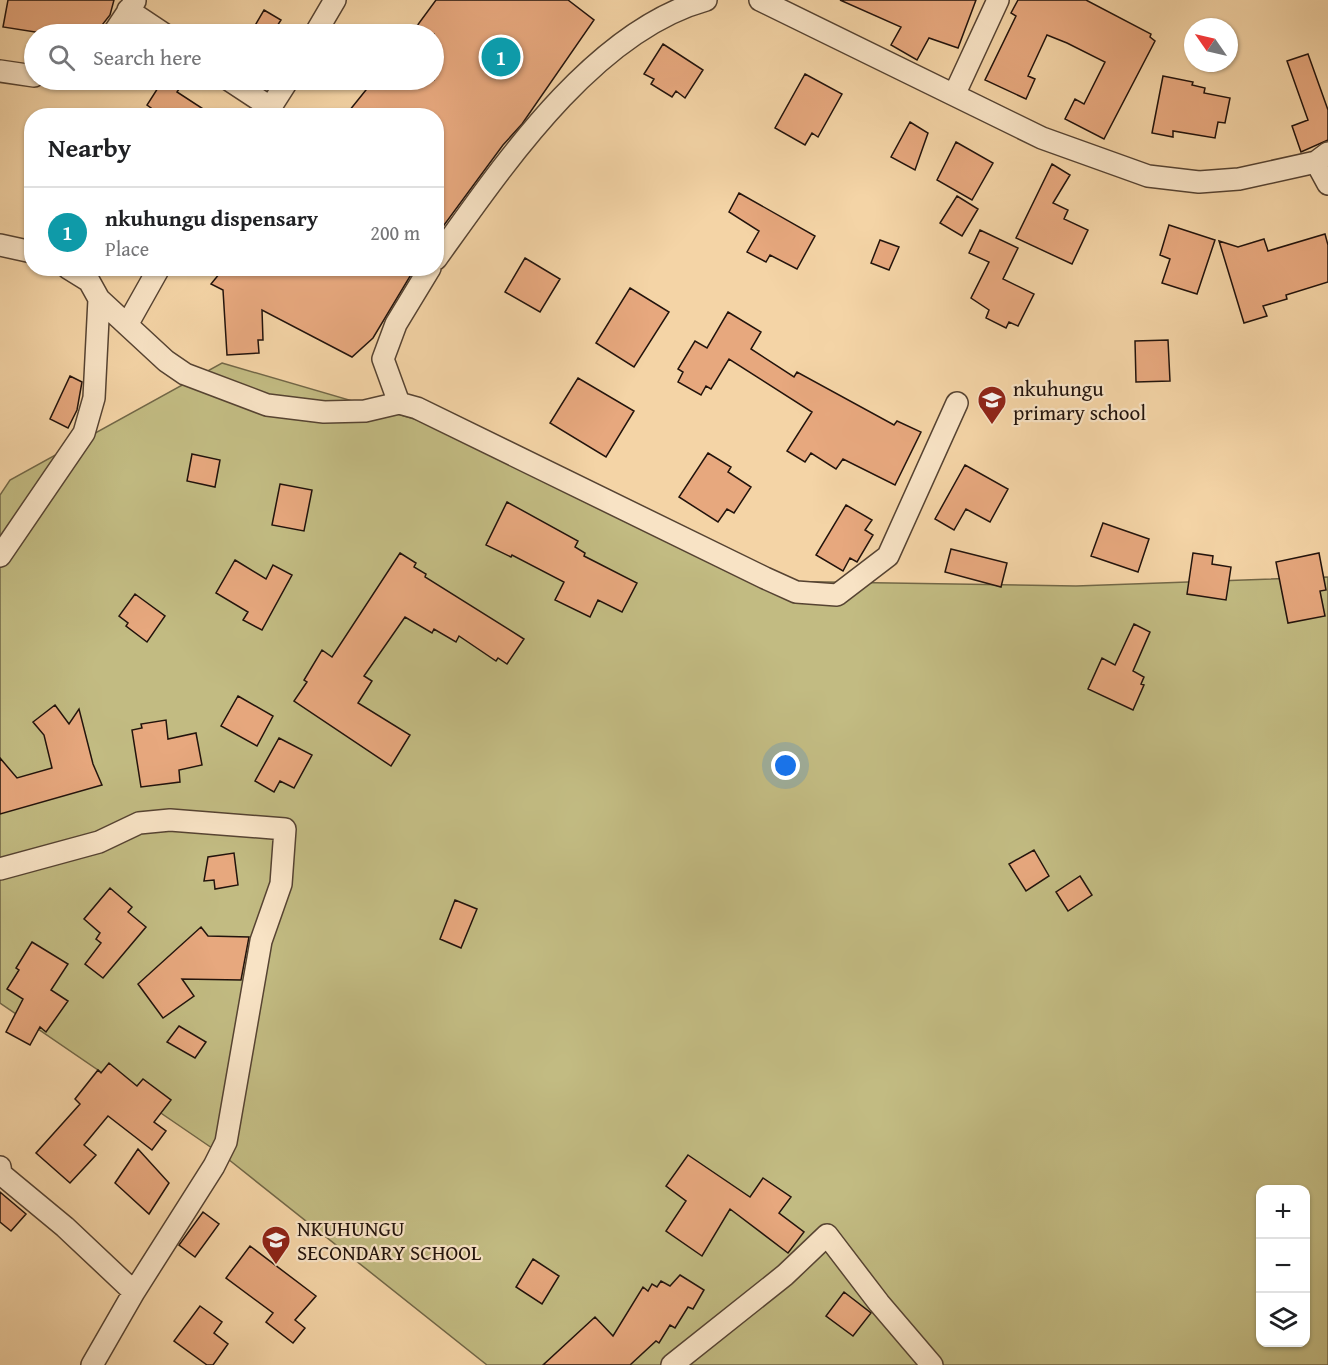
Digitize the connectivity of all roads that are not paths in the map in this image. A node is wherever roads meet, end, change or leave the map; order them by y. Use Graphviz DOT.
graph roads {
  1 [pos="335,0"];
  2 [pos="706,0"];
  3 [pos="760,0"];
  4 [pos="998,0"];
  5 [pos="132,5"];
  6 [pos="120,24"];
  7 [pos="153,24"];
  8 [pos="321,24"];
  9 [pos="0,71"];
  10 [pos="24,75"];
  11 [pos="241,90"];
  12 [pos="282,90"];
  13 [pos="955,93"];
  14 [pos="263,108"];
  15 [pos="270,108"];
  16 [pos="1322,158"];
  17 [pos="1328,184"];
  18 [pos="0,245"];
  19 [pos="444,248"];
  20 [pos="24,250"];
  21 [pos="81,276"];
  22 [pos="155,276"];
  23 [pos="425,276"];
  24 [pos="99,299"];
  25 [pos="127,325"];
  26 [pos="399,403"];
  27 [pos="957,403"];
  28 [pos="0,555"];
  29 [pos="0,869"];
  30 [pos="0,1167"];
  31 [pos="134,1292"];
  32 [pos="92,1365"];
  33 [pos="672,1365"];
  34 [pos="932,1365"];
  1 -- 8 [label="street"];
  2 -- 19 [label="street"];
  3 -- 13 [label="street"];
  4 -- 13 [label="street"];
  5 -- 6 [label="street"];
  5 -- 7 [label="street"];
  9 -- 10 [label="street"];
  11 -- 14 [label="street"];
  12 -- 15 [label="street"];
  13 -- 16 [label="street"];
  16 -- 17 [label="street"];
  18 -- 20 [label="street"];
  21 -- 24 [label="street"];
  22 -- 25 [label="street"];
  23 -- 26 [label="street"];
  24 -- 25 [label="street"];
  24 -- 28 [label="street"];
  25 -- 26 [label="street"];
  26 -- 27 [label="street"];
  29 -- 31 [label="street"];
  30 -- 31 [label="street"];
  31 -- 32 [label="street"];
  33 -- 34 [label="street"];
}
